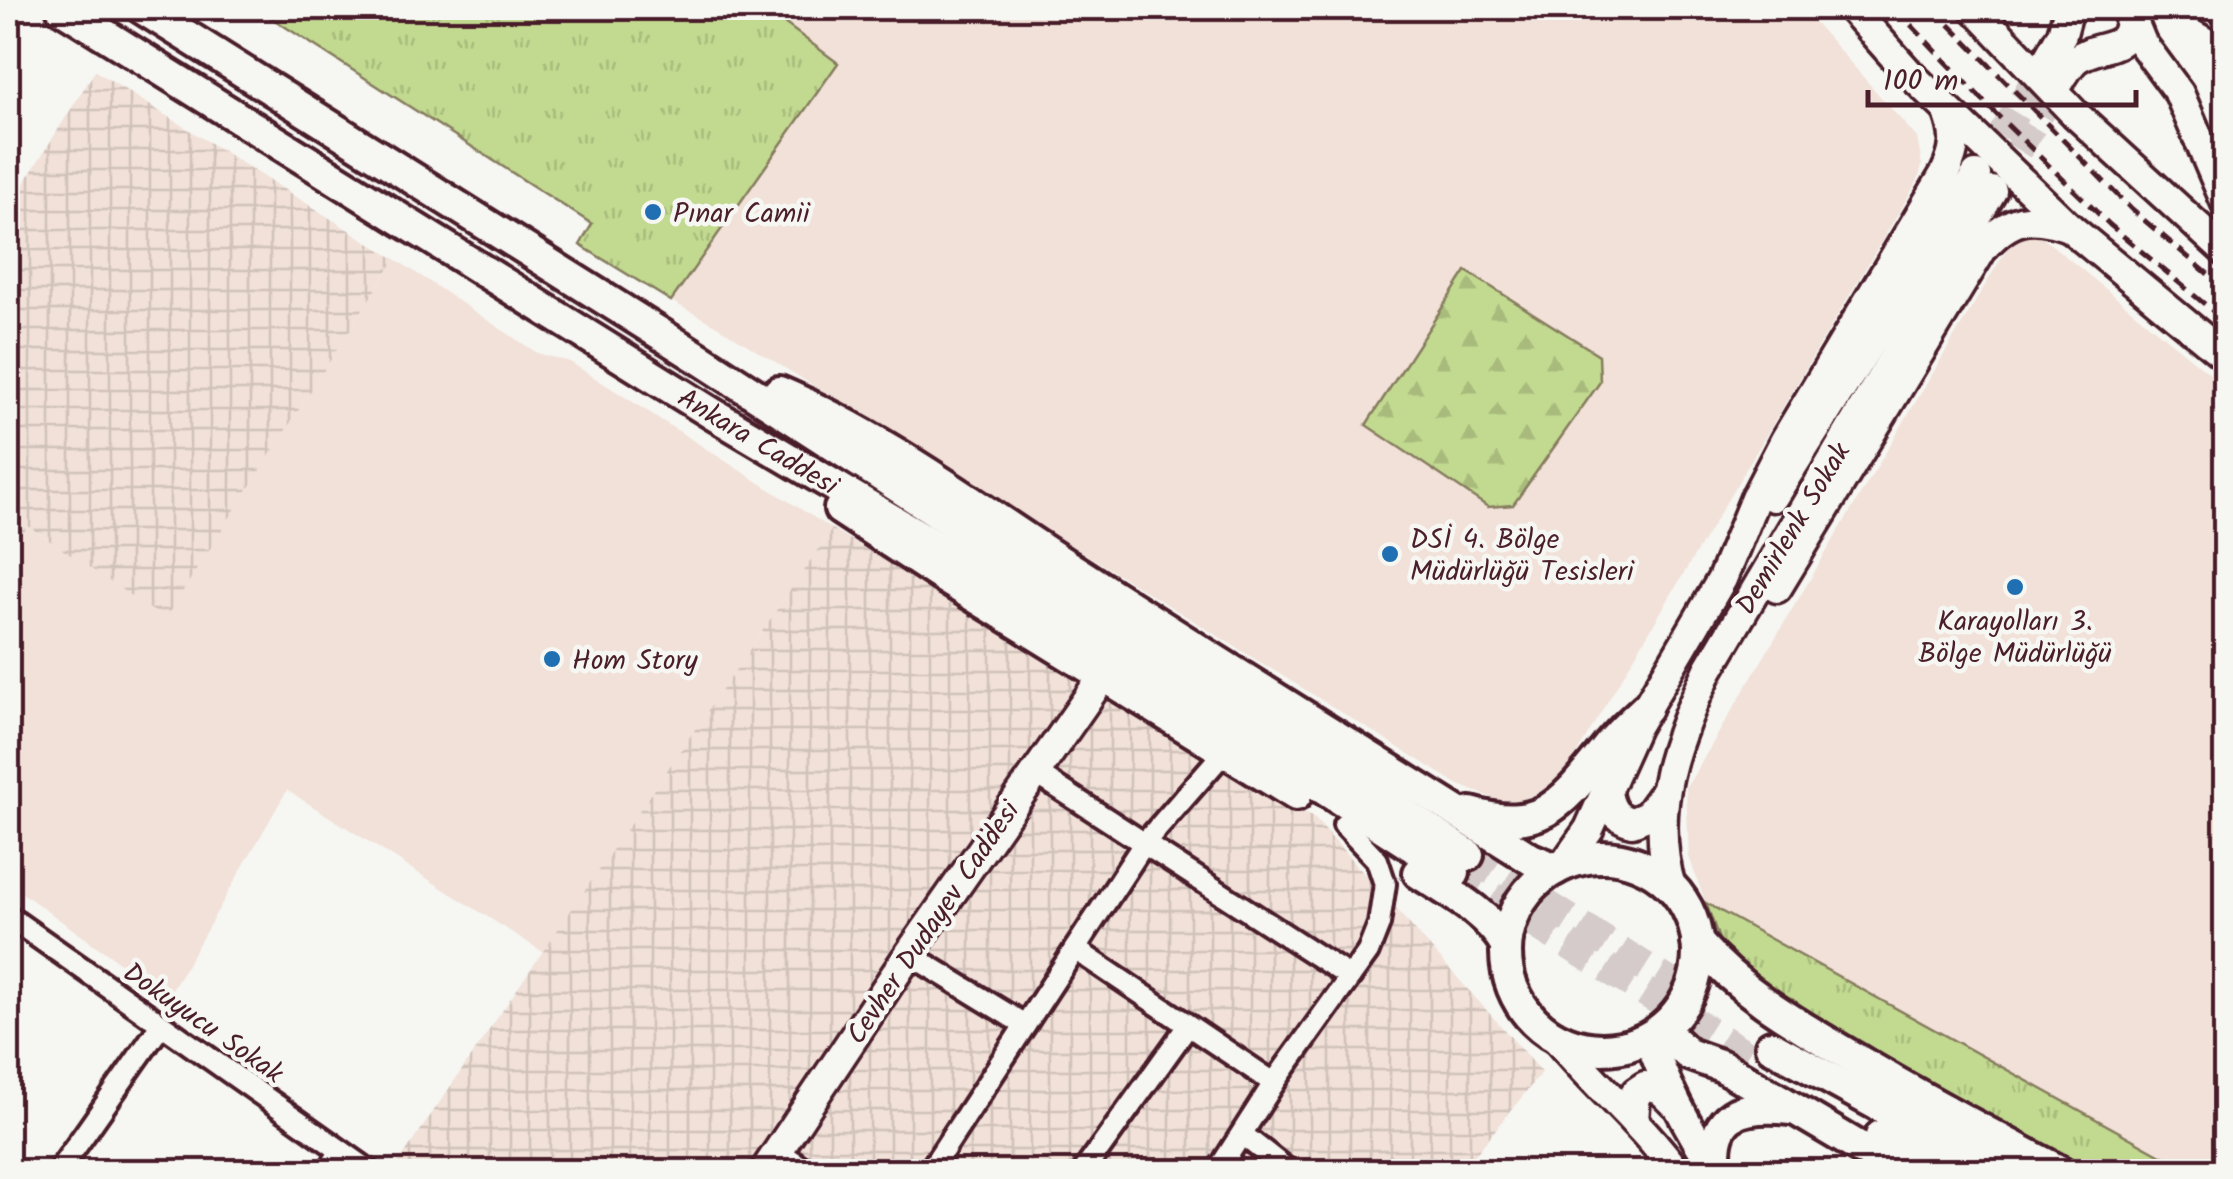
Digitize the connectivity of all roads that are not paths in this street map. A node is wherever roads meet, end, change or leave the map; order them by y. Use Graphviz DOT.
graph roads {
  1 [pos="62,8"];
  2 [pos="142,8"];
  3 [pos="1851,8"];
  4 [pos="1974,8"];
  5 [pos="2069,8"];
  6 [pos="2202,8"];
  7 [pos="2128,10"];
  8 [pos="2226,22"];
  9 [pos="1948,112"];
  10 [pos="2226,203"];
  11 [pos="2069,227"];
  12 [pos="2226,252"];
  13 [pos="2226,356"];
  14 [pos="702,360"];
  15 [pos="713,414"];
  16 [pos="1722,579"];
  17 [pos="1708,669"];
  18 [pos="1104,675"];
  19 [pos="1646,708"];
  20 [pos="1225,751"];
  21 [pos="1034,772"];
  22 [pos="1608,791"];
  23 [pos="1663,794"];
  24 [pos="1446,804"];
  25 [pos="1344,825"];
  26 [pos="1143,845"];
  27 [pos="1559,867"];
  28 [pos="1671,887"];
  29 [pos="8,916"];
  30 [pos="1697,942"];
  31 [pos="1506,945"];
  32 [pos="1075,949"];
  33 [pos="910,954"];
  34 [pos="1350,977"];
  35 [pos="161,1025"];
  36 [pos="1025,1025"];
  37 [pos="1187,1027"];
  38 [pos="1655,1033"];
  39 [pos="1556,1038"];
  40 [pos="1274,1083"];
  41 [pos="1675,1104"];
  42 [pos="1798,1109"];
  43 [pos="1634,1121"];
  44 [pos="1242,1135"];
  45 [pos="340,1152"];
  46 [pos="771,1161"];
  47 [pos="1286,1170"];
  48 [pos="1716,1171"];
  49 [pos="58,1172"];
  50 [pos="328,1172"];
  51 [pos="371,1172"];
  52 [pos="809,1172"];
  53 [pos="929,1172"];
  54 [pos="1083,1172"];
  55 [pos="1217,1172"];
  56 [pos="1676,1172"];
  57 [pos="1901,1172"];
  58 [pos="1942,1172"];
  59 [pos="2000,1172"];
  60 [pos="2061,1172"];
  1 -- 15 [label="main road, Ankara Caddesi"];
  2 -- 14 [label="main road, Ankara Caddesi"];
  3 -- 9 [label="street"];
  4 -- 12 [label="street"];
  5 -- 7 [label="street"];
  6 -- 8 [label="street"];
  7 -- 10 [label="street"];
  9 -- 11 [label="street"];
  9 -- 16 [label="street"];
  11 -- 13 [label="street"];
  11 -- 17 [label="street"];
  14 -- 15 [label="main road, Ankara Caddesi"];
  14 -- 24 [label="main road"];
  15 -- 18 [label="main road"];
  16 -- 17 [label="street, Demirlenk Sokak"];
  16 -- 19 [label="street"];
  17 -- 23 [label="street, Demirlenk Sokak"];
  18 -- 20 [label="main road"];
  18 -- 21 [label="street, Cevher Dudayev Caddesi"];
  19 -- 22 [label="street"];
  19 -- 24 [label="main road"];
  20 -- 25 [label="main road"];
  20 -- 26 [label="street"];
  21 -- 26 [label="street"];
  21 -- 33 [label="street, Cevher Dudayev Caddesi"];
  22 -- 23 [label="street"];
  22 -- 27 [label="street"];
  23 -- 28 [label="street, Demirlenk Sokak"];
  24 -- 27 [label="main road"];
  25 -- 31 [label="main road"];
  25 -- 34 [label="street"];
  26 -- 32 [label="street"];
  26 -- 34 [label="street"];
  27 -- 28 [label="main road"];
  27 -- 31 [label="main road"];
  28 -- 30 [label="main road"];
  29 -- 35 [label="street, Dokuyucu Sokak"];
  30 -- 38 [label="main road"];
  30 -- 60 [label="main road"];
  31 -- 39 [label="main road"];
  32 -- 36 [label="street"];
  32 -- 37 [label="street"];
  33 -- 36 [label="street"];
  33 -- 46 [label="street, Cevher Dudayev Caddesi"];
  34 -- 40 [label="street"];
  35 -- 45 [label="street, Dokuyucu Sokak"];
  35 -- 49 [label="street"];
  36 -- 53 [label="street"];
  37 -- 40 [label="street"];
  37 -- 54 [label="street"];
  38 -- 39 [label="main road"];
  38 -- 41 [label="street"];
  38 -- 42 [label="main road"];
  39 -- 43 [label="street"];
  40 -- 44 [label="street"];
  41 -- 43 [label="street"];
  41 -- 48 [label="street"];
  42 -- 48 [label="main road"];
  42 -- 57 [label="main road"];
  43 -- 56 [label="street"];
  44 -- 47 [label="street"];
  44 -- 55 [label="street"];
  45 -- 50 [label="street"];
  45 -- 51 [label="street, Dokuyucu Sokak"];
  46 -- 52 [label="street"];
  58 -- 59 [label="main road"];
}
